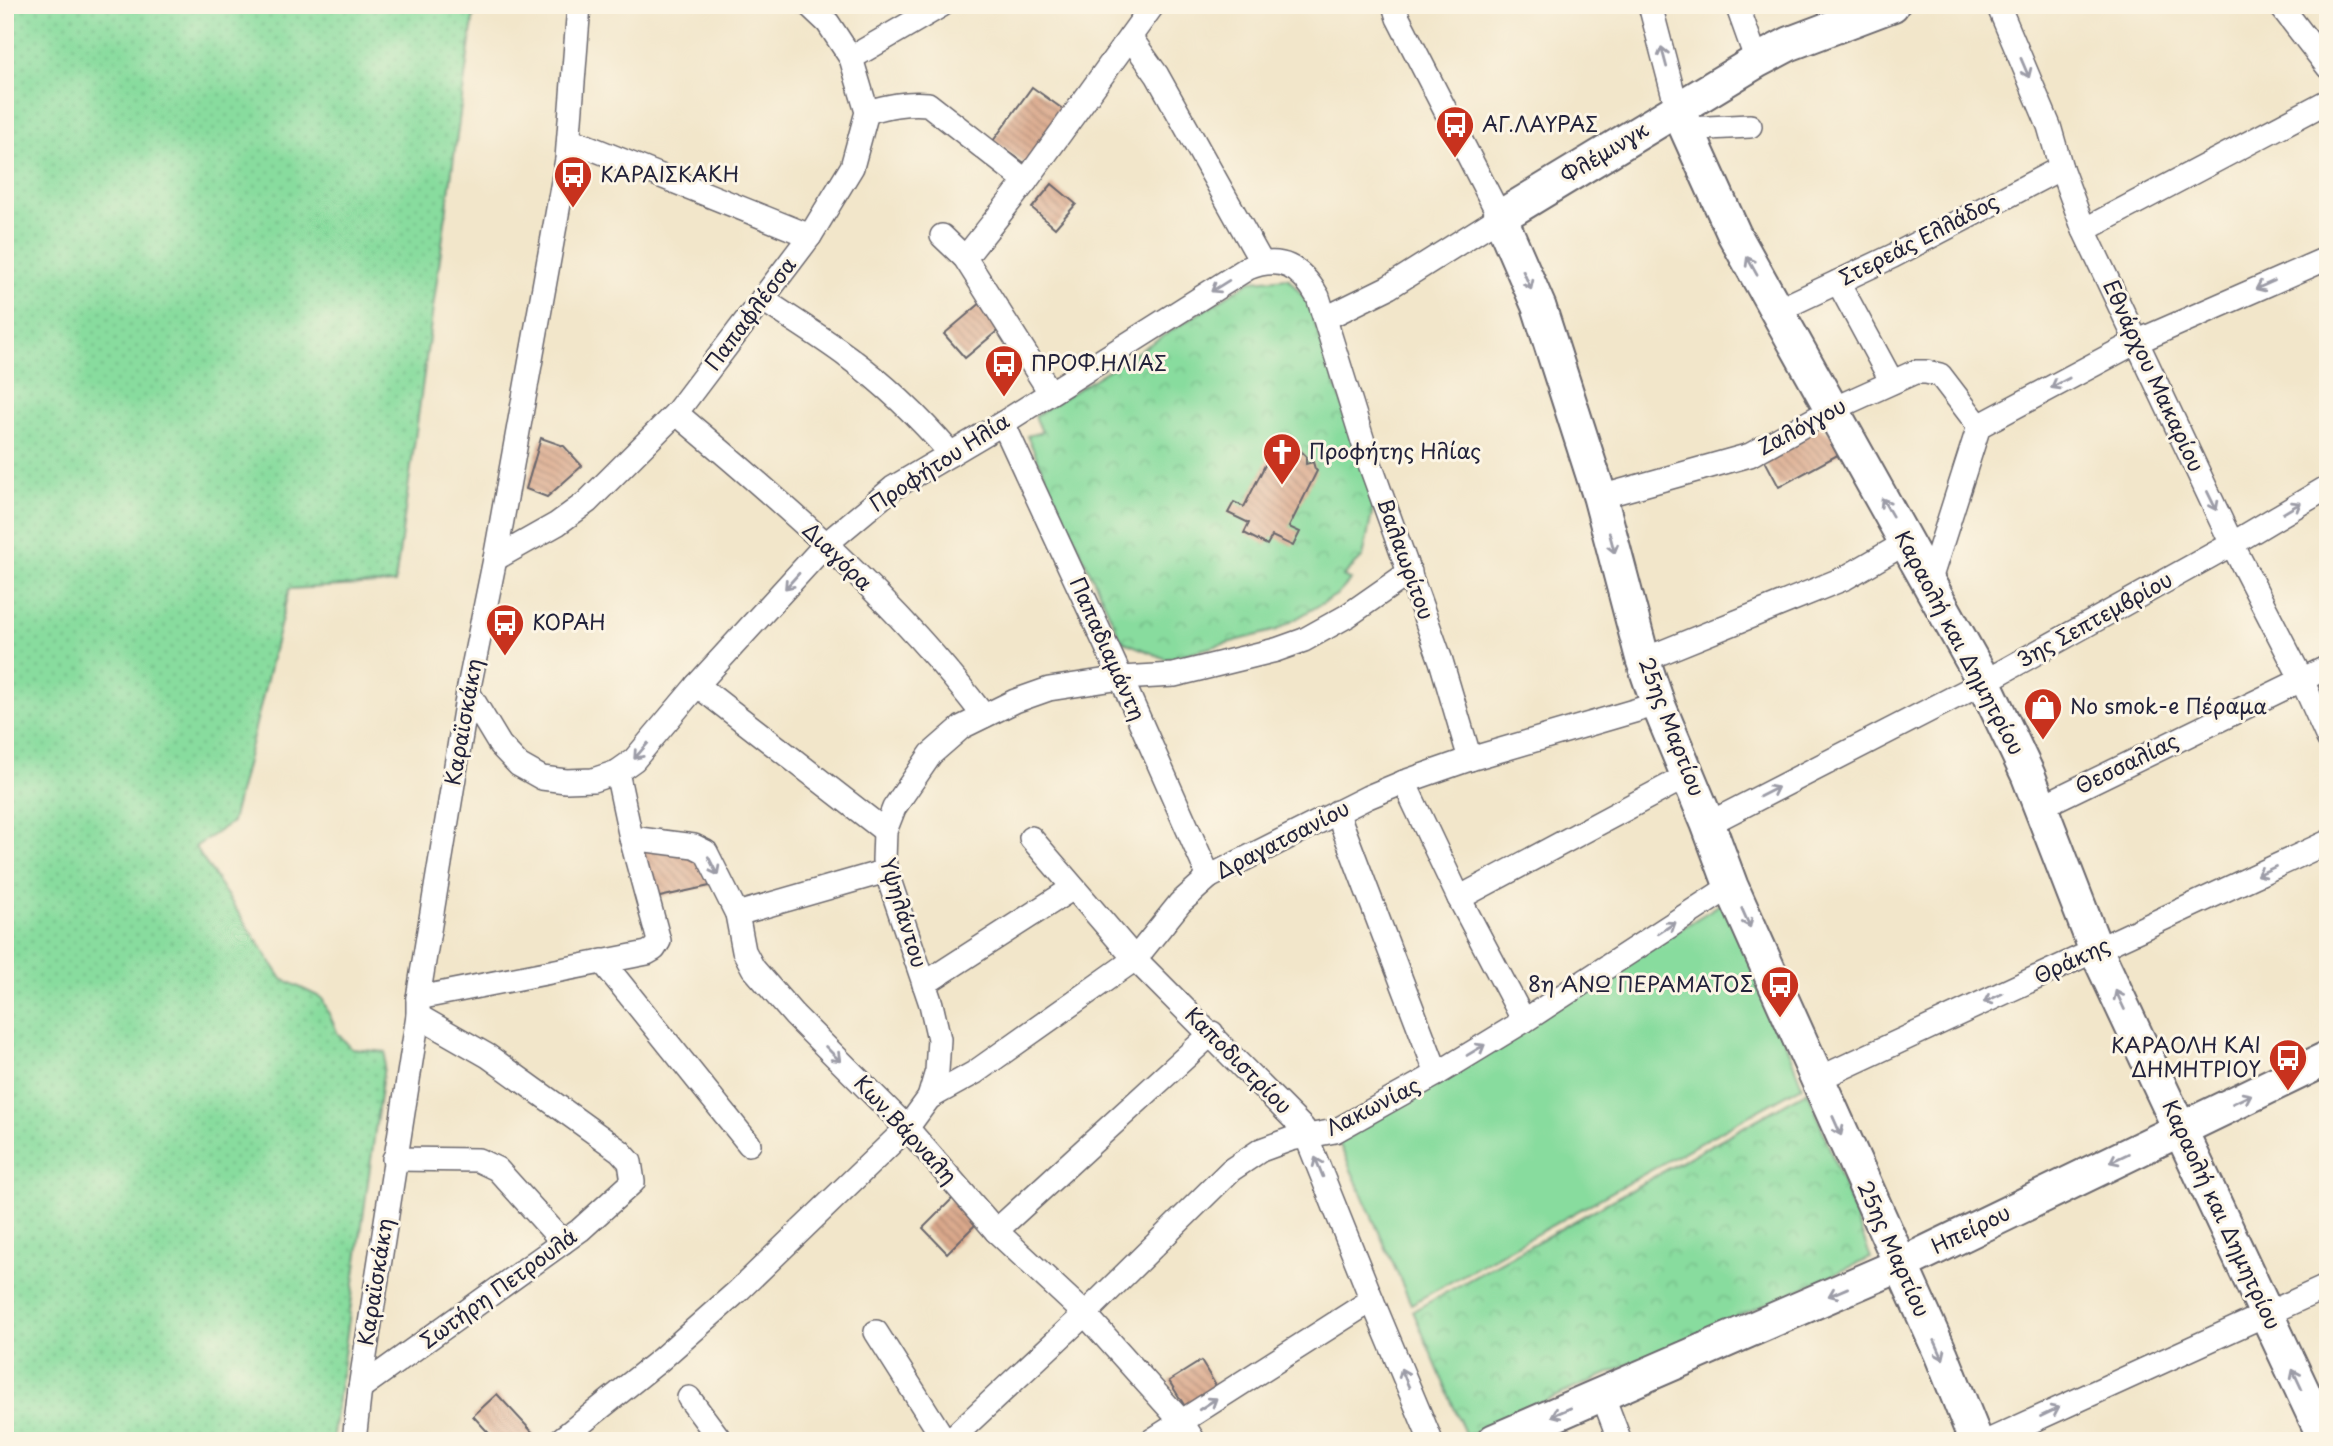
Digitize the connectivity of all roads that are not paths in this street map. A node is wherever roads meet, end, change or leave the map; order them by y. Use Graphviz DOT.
graph roads {
  1 [pos="579,5"];
  2 [pos="809,5"];
  3 [pos="942,5"];
  4 [pos="1153,5"];
  5 [pos="1394,5"];
  6 [pos="1650,5"];
  7 [pos="1737,5"];
  8 [pos="1892,5"];
  9 [pos="1998,5"];
  10 [pos="2280,5"];
  11 [pos="1130,37"];
  12 [pos="851,58"];
  13 [pos="1757,61"];
  14 [pos="2328,67"];
  15 [pos="2328,101"];
  16 [pos="867,112"];
  17 [pos="1682,119"];
  18 [pos="1750,126"];
  19 [pos="569,139"];
  20 [pos="2061,168"];
  21 [pos="1026,181"];
  22 [pos="1500,217"];
  23 [pos="2084,229"];
  24 [pos="810,236"];
  25 [pos="942,236"];
  26 [pos="965,258"];
  27 [pos="2328,258"];
  28 [pos="1262,263"];
  29 [pos="1838,282"];
  30 [pos="762,299"];
  31 [pos="1776,311"];
  32 [pos="1326,318"];
  33 [pos="2136,342"];
  34 [pos="1892,382"];
  35 [pos="1050,391"];
  36 [pos="1831,410"];
  37 [pos="676,413"];
  38 [pos="1003,423"];
  39 [pos="1979,426"];
  40 [pos="951,454"];
  41 [pos="2328,487"];
  42 [pos="1600,497"];
  43 [pos="1907,542"];
  44 [pos="826,544"];
  45 [pos="2232,544"];
  46 [pos="495,559"];
  47 [pos="1410,572"];
  48 [pos="1929,583"];
  49 [pos="1643,660"];
  50 [pos="2328,667"];
  51 [pos="1121,678"];
  52 [pos="2302,680"];
  53 [pos="1984,682"];
  54 [pos="697,685"];
  55 [pos="468,692"];
  56 [pos="1658,704"];
  57 [pos="984,716"];
  58 [pos="2328,738"];
  59 [pos="1470,759"];
  60 [pos="617,772"];
  61 [pos="1689,775"];
  62 [pos="1404,782"];
  63 [pos="2040,807"];
  64 [pos="1337,812"];
  65 [pos="1708,824"];
  66 [pos="885,831"];
  67 [pos="631,838"];
  68 [pos="1031,838"];
  69 [pos="2328,842"];
  70 [pos="886,872"];
  71 [pos="1209,877"];
  72 [pos="1731,886"];
  73 [pos="1073,888"];
  74 [pos="1459,898"];
  75 [pos="737,914"];
  76 [pos="2096,950"];
  77 [pos="1135,959"];
  78 [pos="602,961"];
  79 [pos="924,984"];
  80 [pos="418,1007"];
  81 [pos="1524,1021"];
  82 [pos="1212,1034"];
  83 [pos="2328,1058"];
  84 [pos="1437,1074"];
  85 [pos="1816,1080"];
  86 [pos="929,1098"];
  87 [pos="907,1128"];
  88 [pos="2180,1128"];
  89 [pos="1307,1137"];
  90 [pos="749,1144"];
  91 [pos="394,1159"];
  92 [pos="996,1231"];
  93 [pos="563,1242"];
  94 [pos="1900,1265"];
  95 [pos="2328,1286"];
  96 [pos="1372,1300"];
  97 [pos="2266,1312"];
  98 [pos="1085,1314"];
  99 [pos="876,1332"];
  100 [pos="360,1388"];
  101 [pos="1602,1394"];
  102 [pos="689,1398"];
  103 [pos="1181,1421"];
  104 [pos="354,1441"];
  105 [pos="559,1441"];
  106 [pos="722,1441"];
  107 [pos="947,1441"];
  108 [pos="1151,1441"];
  109 [pos="1194,1441"];
  110 [pos="1431,1441"];
  111 [pos="1494,1441"];
  112 [pos="1620,1441"];
  113 [pos="1976,1441"];
  114 [pos="1989,1441"];
  115 [pos="2326,1441"];
  1 -- 19 [label="street, Καραϊσκάκη"];
  2 -- 12 [label="street"];
  3 -- 12 [label="street"];
  4 -- 11 [label="street"];
  5 -- 22 [label="street, 25ης Μαρτίου"];
  17 -- 6 [label="street, Καραολή και Δημητρίου, one-way"];
  7 -- 13 [label="street"];
  8 -- 13 [label="street, Φλέμινγκ"];
  9 -- 20 [label="street, Εθνάρχου Μακαρίου, one-way"];
  10 -- 14 [label="street"];
  11 -- 21 [label="street"];
  11 -- 28 [label="street"];
  12 -- 16 [label="street"];
  13 -- 17 [label="street, Φλέμινγκ"];
  15 -- 23 [label="street"];
  16 -- 21 [label="street"];
  16 -- 24 [label="street, Παπαφλέσσα"];
  17 -- 18 [label="street"];
  17 -- 22 [label="street, Φλέμινγκ"];
  31 -- 17 [label="street, Καραολή και Δημητρίου, one-way"];
  19 -- 24 [label="street"];
  19 -- 46 [label="street, Καραϊσκάκη"];
  20 -- 23 [label="street, Εθνάρχου Μακαρίου"];
  20 -- 29 [label="street, Στερεάς Ελλάδος"];
  21 -- 26 [label="street"];
  22 -- 32 [label="street, Φλέμινγκ"];
  22 -- 42 [label="street, 25ης Μαρτίου, one-way"];
  23 -- 33 [label="street, Εθνάρχου Μακαρίου"];
  24 -- 30 [label="street, Παπαφλέσσα"];
  25 -- 26 [label="street"];
  26 -- 35 [label="street"];
  27 -- 33 [label="street, one-way"];
  28 -- 32 [label="street"];
  28 -- 35 [label="street, Προφήτου Ηλία, one-way"];
  29 -- 31 [label="street, Στερεάς Ελλάδος"];
  29 -- 34 [label="street"];
  30 -- 37 [label="street, Παπαφλέσσα"];
  30 -- 40 [label="street"];
  31 -- 36 [label="street, Καραολή και Δημητρίου"];
  32 -- 47 [label="street, Βαλαωρίτου"];
  33 -- 39 [label="street, one-way"];
  33 -- 45 [label="street, Εθνάρχου Μακαρίου, one-way"];
  34 -- 36 [label="street, Ζαλόγγου"];
  34 -- 39 [label="street, Ζαλόγγου"];
  35 -- 38 [label="street, Προφήτου Ηλία"];
  36 -- 42 [label="street, Ζαλόγγου"];
  43 -- 36 [label="street, Καραολή και Δημητρίου, one-way"];
  37 -- 44 [label="street, Διαγόρα"];
  37 -- 46 [label="street, Παπαφλέσσα"];
  38 -- 40 [label="street, Προφήτου Ηλία"];
  38 -- 51 [label="street, Παπαδιαμάντη"];
  39 -- 48 [label="street"];
  40 -- 44 [label="street, Προφήτου Ηλία"];
  45 -- 41 [label="street, 3ης Σεπτεμβρίου, one-way"];
  42 -- 49 [label="street, 25ης Μαρτίου, one-way"];
  43 -- 48 [label="street, Καραολή και Δημητρίου"];
  43 -- 49 [label="street"];
  44 -- 54 [label="street, Προφήτου Ηλία, one-way"];
  44 -- 57 [label="street, Διαγόρα"];
  45 -- 52 [label="street, Εθνάρχου Μακαρίου"];
  45 -- 53 [label="street, 3ης Σεπτεμβρίου"];
  46 -- 55 [label="street, Καραϊσκάκη"];
  47 -- 51 [label="street, Υψηλάντου"];
  47 -- 59 [label="street, Βαλαωρίτου"];
  48 -- 53 [label="street, Καραολή και Δημητρίου"];
  49 -- 56 [label="street, 25ης Μαρτίου"];
  50 -- 52 [label="street, Θεσσαλίας"];
  51 -- 57 [label="street, Υψηλάντου"];
  51 -- 71 [label="street, Παπαδιαμάντη"];
  52 -- 58 [label="street, Εθνάρχου Μακαρίου"];
  52 -- 63 [label="street, Θεσσαλίας"];
  53 -- 63 [label="street, Καραολή και Δημητρίου"];
  65 -- 53 [label="street, 3ης Σεπτεμβρίου, one-way"];
  54 -- 60 [label="street, Προφήτου Ηλία, one-way"];
  54 -- 66 [label="street"];
  55 -- 60 [label="street, Προφήτου Ηλία"];
  55 -- 80 [label="street, Καραϊσκάκη"];
  56 -- 59 [label="street, Δραγατσανίου"];
  56 -- 61 [label="street, 25ης Μαρτίου"];
  57 -- 66 [label="street, Υψηλάντου"];
  59 -- 62 [label="street, Δραγατσανίου"];
  60 -- 67 [label="street"];
  61 -- 65 [label="street, 25ης Μαρτίου"];
  61 -- 74 [label="street"];
  62 -- 64 [label="street, Δραγατσανίου"];
  62 -- 74 [label="street"];
  63 -- 76 [label="street, Καραολή και Δημητρίου"];
  64 -- 71 [label="street, Δραγατσανίου"];
  64 -- 84 [label="street"];
  65 -- 72 [label="street, 25ης Μαρτίου"];
  66 -- 70 [label="street, Υψηλάντου"];
  67 -- 75 [label="street, Κων.Βάρναλη, one-way"];
  67 -- 78 [label="street"];
  68 -- 73 [label="street, Καποδιστρίου"];
  69 -- 76 [label="street, Θράκης, one-way"];
  70 -- 75 [label="street"];
  70 -- 79 [label="street, Υψηλάντου"];
  71 -- 77 [label="street, Δραγατσανίου"];
  81 -- 72 [label="street, Λακωνίας, one-way"];
  72 -- 85 [label="street, 25ης Μαρτίου, one-way"];
  73 -- 77 [label="street, Καποδιστρίου"];
  73 -- 79 [label="street"];
  74 -- 81 [label="street"];
  75 -- 87 [label="street, Κων.Βάρναλη, one-way"];
  76 -- 85 [label="street, Θράκης, one-way"];
  88 -- 76 [label="street, Καραολή και Δημητρίου, one-way"];
  77 -- 82 [label="street, Καποδιστρίου"];
  77 -- 86 [label="street, Δραγατσανίου"];
  78 -- 80 [label="street"];
  78 -- 90 [label="street"];
  79 -- 86 [label="street, Υψηλάντου"];
  80 -- 91 [label="street, Καραϊσκάκη"];
  80 -- 93 [label="street, Σωτήρη Πετρουλά"];
  84 -- 81 [label="street, Λακωνίας, one-way"];
  82 -- 89 [label="street, Καποδιστρίου"];
  82 -- 92 [label="street"];
  88 -- 83 [label="street, Ηπείρου, one-way"];
  84 -- 89 [label="street, Λακωνίας"];
  85 -- 94 [label="street, 25ης Μαρτίου, one-way"];
  86 -- 87 [label="street, Υψηλάντου"];
  87 -- 92 [label="street, Κων.Βάρναλη"];
  87 -- 105 [label="street, Υψηλάντου"];
  88 -- 94 [label="street, Ηπείρου, one-way"];
  88 -- 97 [label="street, Καραολή και Δημητρίου"];
  96 -- 89 [label="street, Καποδιστρίου, one-way"];
  89 -- 98 [label="street, Λακωνίας"];
  91 -- 93 [label="street"];
  91 -- 100 [label="street, Καραϊσκάκη"];
  92 -- 98 [label="street, Κων.Βάρναλη"];
  93 -- 100 [label="street, Σωτήρη Πετρουλά"];
  94 -- 101 [label="street, Ηπείρου, one-way"];
  94 -- 113 [label="street, 25ης Μαρτίου, one-way"];
  95 -- 97 [label="street"];
  103 -- 96 [label="street, one-way"];
  110 -- 96 [label="street, Καποδιστρίου, one-way"];
  114 -- 97 [label="street, one-way"];
  115 -- 97 [label="street, Καραολή και Δημητρίου, one-way"];
  98 -- 103 [label="street, Κων.Βάρναλη"];
  98 -- 107 [label="street, Λακωνίας"];
  99 -- 107 [label="street"];
  100 -- 104 [label="street, Καραϊσκάκη"];
  101 -- 111 [label="street, Ηπείρου, one-way"];
  101 -- 112 [label="street"];
  102 -- 106 [label="street"];
  103 -- 108 [label="street"];
  103 -- 109 [label="street, Κων.Βάρναλη"];
}
